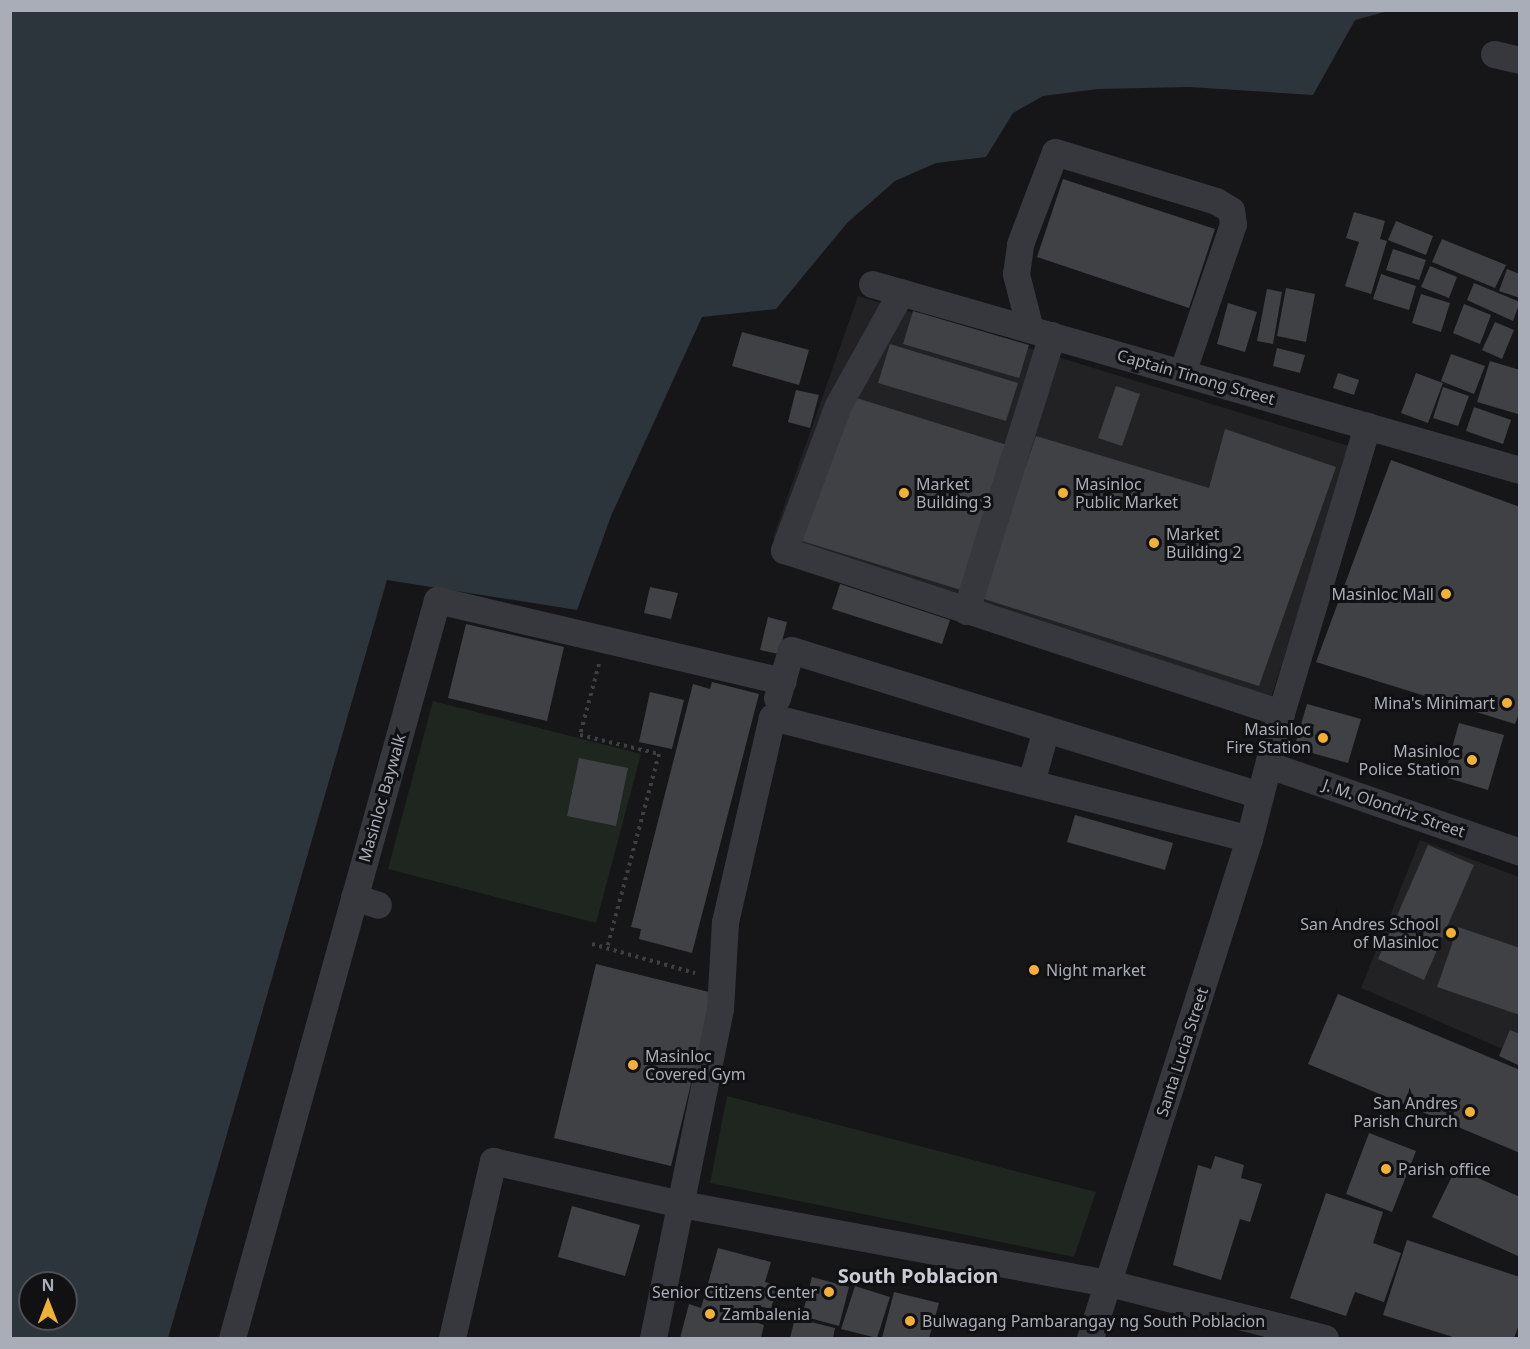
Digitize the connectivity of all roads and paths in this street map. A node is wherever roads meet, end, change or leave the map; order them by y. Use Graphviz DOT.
graph roads {
  1 [pos="872,284"];
  2 [pos="901,292"];
  3 [pos="1041,332"];
  4 [pos="1182,373"];
  5 [pos="1367,426"];
  6 [pos="1520,470"];
  7 [pos="966,611"];
  8 [pos="606,640"];
  9 [pos="783,681"];
  10 [pos="1281,713"];
  11 [pos="771,717"];
  12 [pos="1046,729"];
  13 [pos="1269,765"];
  14 [pos="1030,782"];
  15 [pos="1259,795"];
  16 [pos="1249,839"];
  17 [pos="1518,846"];
  18 [pos="592,944"];
  19 [pos="607,948"];
  20 [pos="720,980"];
  21 [pos="681,1204"];
  22 [pos="1109,1283"];
  23 [pos="232,1338"];
  24 [pos="453,1338"];
  25 [pos="653,1338"];
  26 [pos="1090,1338"];
  27 [pos="1325,1338"];
  1 -- 2 [label="street, Captain Tinong Street"];
  2 -- 3 [label="street, Captain Tinong Street"];
  2 -- 7 [label="street"];
  3 -- 4 [label="street, Captain Tinong Street"];
  3 -- 4 [label="street"];
  3 -- 7 [label="street"];
  4 -- 5 [label="street, Captain Tinong Street"];
  5 -- 6 [label="street, Captain Tinong Street"];
  5 -- 10 [label="street, Santa Lucia Street"];
  7 -- 10 [label="street"];
  8 -- 9 [label="street, Masinloc Baywalk"];
  8 -- 19 [label="path"];
  8 -- 23 [label="street, Masinloc Baywalk"];
  9 -- 11 [label="street"];
  9 -- 12 [label="street"];
  10 -- 13 [label="street, Santa Lucia Street"];
  11 -- 14 [label="street"];
  11 -- 20 [label="street"];
  12 -- 14 [label="street"];
  12 -- 15 [label="street"];
  13 -- 15 [label="street, Santa Lucia Street"];
  13 -- 17 [label="street, J. M. Olondriz Street"];
  14 -- 16 [label="street"];
  15 -- 16 [label="street, Santa Lucia Street"];
  16 -- 22 [label="street, Santa Lucia Street"];
  18 -- 19 [label="path"];
  19 -- 20 [label="path"];
  20 -- 21 [label="street"];
  21 -- 22 [label="street"];
  21 -- 24 [label="street"];
  21 -- 25 [label="street"];
  22 -- 26 [label="street, Santa Lucia Street"];
  22 -- 27 [label="street"];
}
